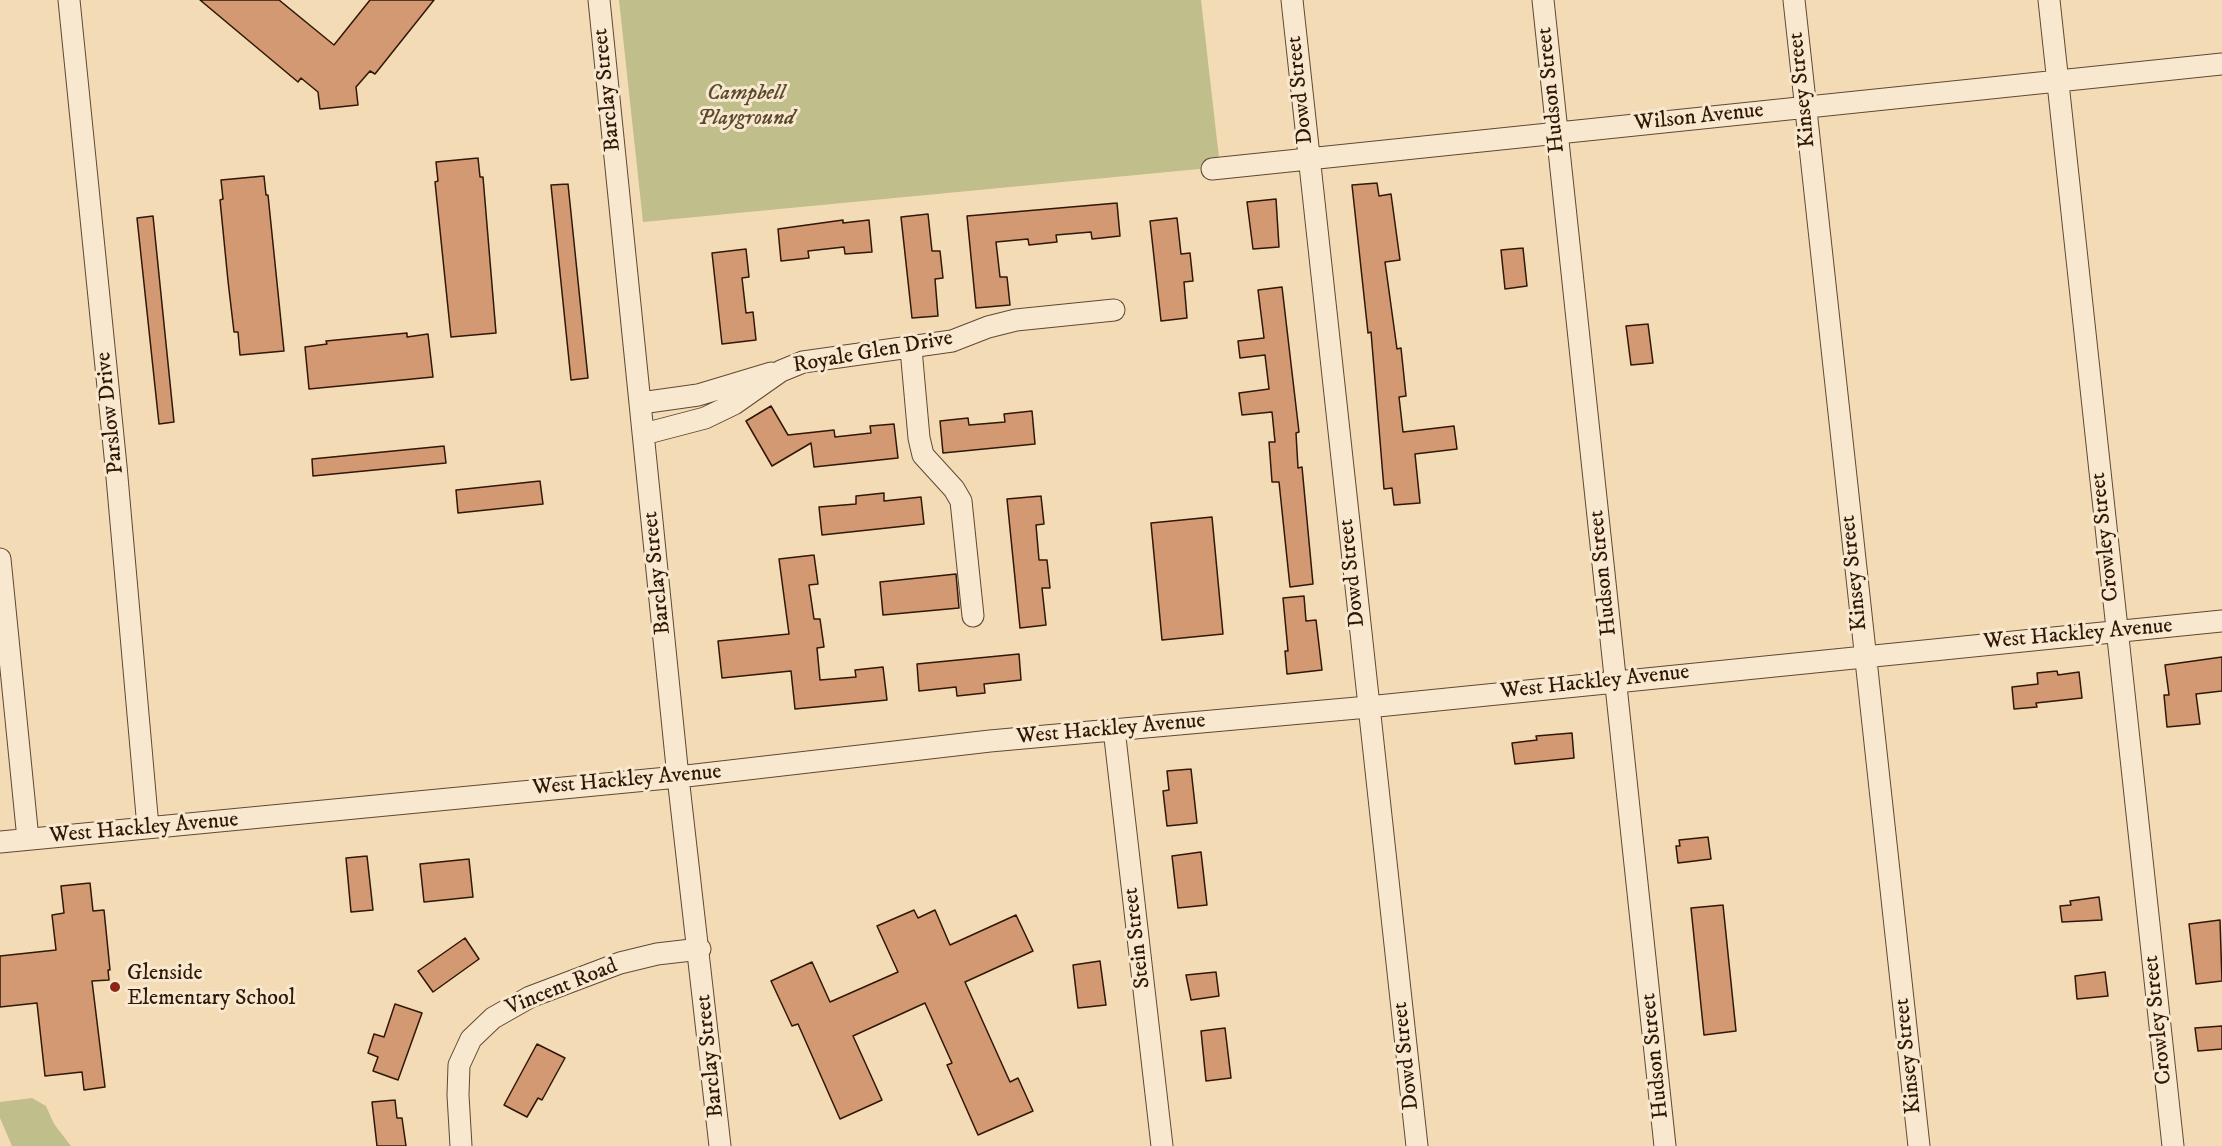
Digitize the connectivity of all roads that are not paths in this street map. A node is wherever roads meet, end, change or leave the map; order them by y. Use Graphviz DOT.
graph roads {
  1 [pos="69,0"];
  2 [pos="599,0"];
  3 [pos="1292,0"];
  4 [pos="1543,0"];
  5 [pos="1794,0"];
  6 [pos="2049,0"];
  7 [pos="2222,64"];
  8 [pos="2057,82"];
  9 [pos="1804,108"];
  10 [pos="1557,133"];
  11 [pos="1308,158"];
  12 [pos="1212,169"];
  13 [pos="1114,310"];
  14 [pos="911,349"];
  15 [pos="781,371"];
  16 [pos="641,403"];
  17 [pos="644,434"];
  18 [pos="0,559"];
  19 [pos="973,616"];
  20 [pos="2222,621"];
  21 [pos="2116,632"];
  22 [pos="1864,655"];
  23 [pos="5,667"];
  24 [pos="1616,681"];
  25 [pos="1368,707"];
  26 [pos="1114,729"];
  27 [pos="678,777"];
  28 [pos="148,827"];
  29 [pos="28,839"];
  30 [pos="0,842"];
  31 [pos="700,949"];
  32 [pos="461,1146"];
  33 [pos="720,1146"];
  34 [pos="1162,1146"];
  35 [pos="1417,1146"];
  36 [pos="1665,1146"];
  37 [pos="1919,1146"];
  38 [pos="2173,1146"];
  1 -- 28 [label="street, Parslow Drive"];
  2 -- 16 [label="street, Barclay Street"];
  3 -- 11 [label="street, Dowd Street"];
  4 -- 10 [label="street, Hudson Street"];
  5 -- 9 [label="street, Kinsey Street"];
  6 -- 8 [label="street, Crowley Street"];
  7 -- 8 [label="street, Wilson Avenue"];
  8 -- 9 [label="street, Wilson Avenue"];
  8 -- 21 [label="street, Crowley Street"];
  9 -- 10 [label="street, Wilson Avenue"];
  9 -- 22 [label="street, Kinsey Street"];
  10 -- 11 [label="street, Wilson Avenue"];
  10 -- 24 [label="street, Hudson Street"];
  11 -- 12 [label="street, Wilson Avenue"];
  11 -- 25 [label="street, Dowd Street"];
  13 -- 14 [label="street, Royale Glen Drive"];
  14 -- 15 [label="street, Royale Glen Drive"];
  14 -- 19 [label="street"];
  15 -- 16 [label="street"];
  15 -- 17 [label="street, Royale Glen Drive"];
  16 -- 17 [label="street, Barclay Street"];
  17 -- 27 [label="street, Barclay Street"];
  18 -- 23 [label="street"];
  20 -- 21 [label="street, West Hackley Avenue"];
  21 -- 22 [label="street, West Hackley Avenue"];
  21 -- 38 [label="street, Crowley Street"];
  22 -- 24 [label="street, West Hackley Avenue"];
  22 -- 37 [label="street, Kinsey Street"];
  23 -- 29 [label="street"];
  24 -- 25 [label="street, West Hackley Avenue"];
  24 -- 36 [label="street, Hudson Street"];
  25 -- 26 [label="street, West Hackley Avenue"];
  25 -- 35 [label="street, Dowd Street"];
  26 -- 27 [label="street, West Hackley Avenue"];
  26 -- 34 [label="street, Stein Street"];
  27 -- 28 [label="street, West Hackley Avenue"];
  27 -- 31 [label="street, Barclay Street"];
  28 -- 29 [label="street, West Hackley Avenue"];
  29 -- 30 [label="street, West Hackley Avenue"];
  31 -- 32 [label="street, Vincent Road"];
  31 -- 33 [label="street, Barclay Street"];
}
